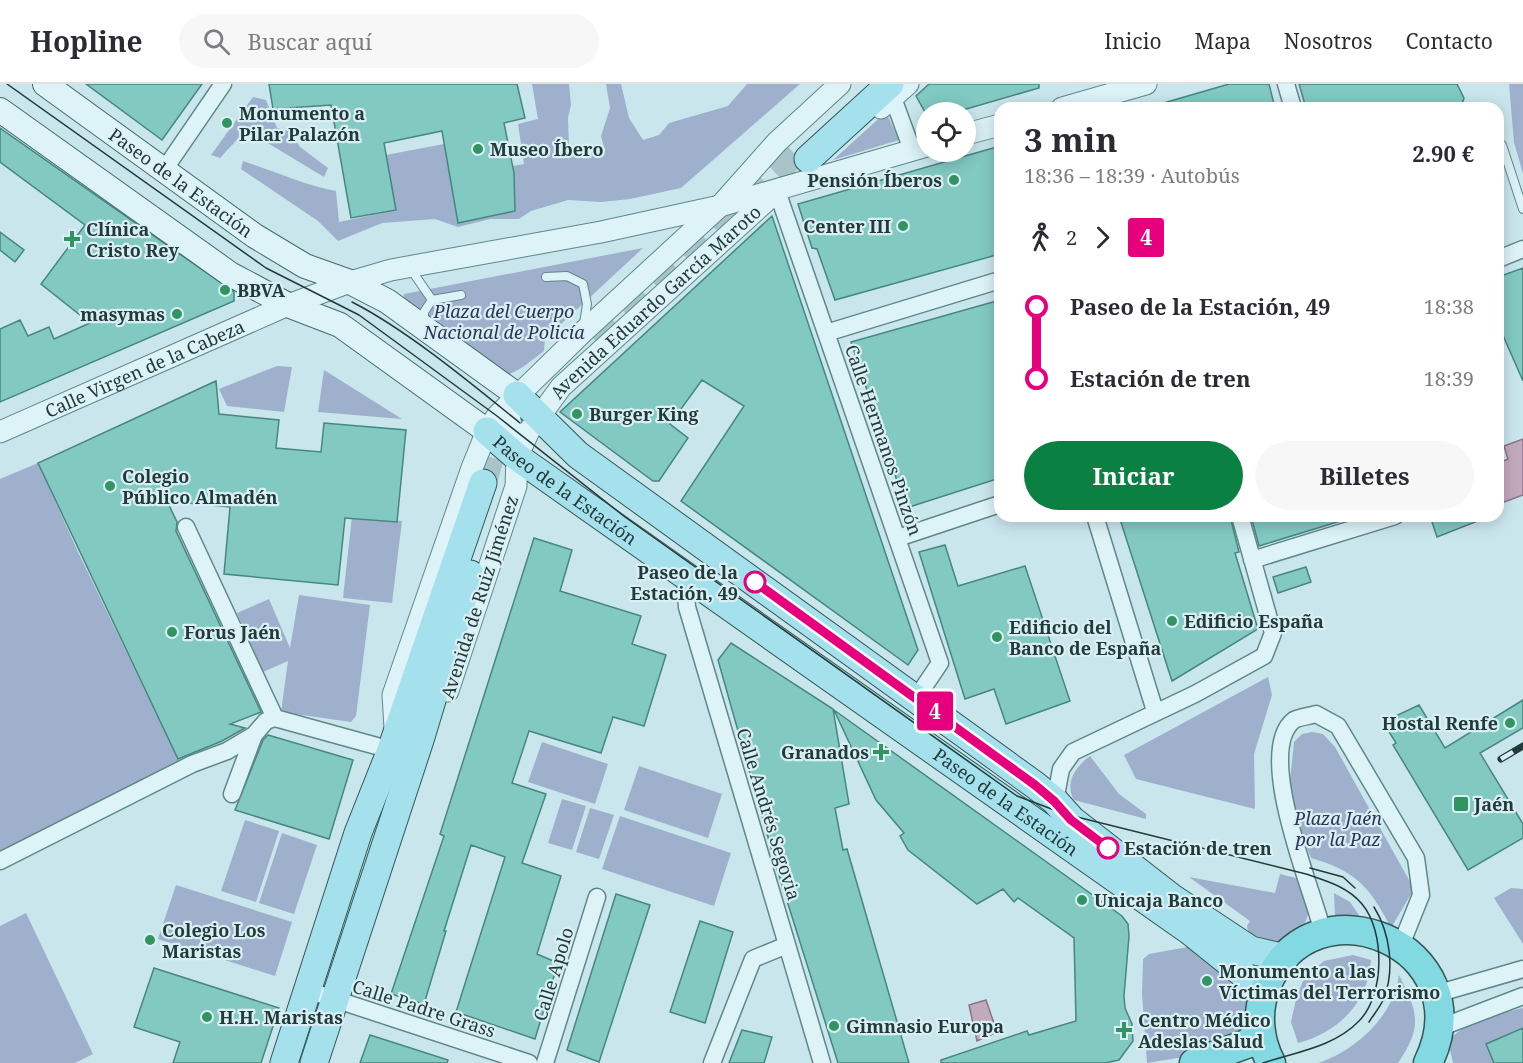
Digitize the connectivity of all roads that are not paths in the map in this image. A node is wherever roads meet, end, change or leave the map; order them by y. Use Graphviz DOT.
graph roads {
  1 [pos="45,84"];
  2 [pos="223,84"];
  3 [pos="840,84"];
  4 [pos="1146,84"];
  5 [pos="1286,84"];
  6 [pos="890,87"];
  7 [pos="1114,101"];
  8 [pos="1291,102"];
  9 [pos="0,110"];
  10 [pos="994,127"];
  11 [pos="976,131"];
  12 [pos="916,142"];
  13 [pos="916,149"];
  14 [pos="1504,151"];
  15 [pos="803,154"];
  16 [pos="164,170"];
  17 [pos="777,191"];
  18 [pos="720,206"];
  19 [pos="1523,209"];
  20 [pos="1523,249"];
  21 [pos="1504,257"];
  22 [pos="409,267"];
  23 [pos="546,277"];
  24 [pos="350,282"];
  25 [pos="994,282"];
  26 [pos="461,296"];
  27 [pos="432,300"];
  28 [pos="288,304"];
  29 [pos="429,331"];
  30 [pos="584,331"];
  31 [pos="826,333"];
  32 [pos="517,395"];
  33 [pos="538,417"];
  34 [pos="487,431"];
  35 [pos="0,432"];
  36 [pos="517,457"];
  37 [pos="489,485"];
  38 [pos="994,506"];
  39 [pos="1097,522"];
  40 [pos="1242,522"];
  41 [pos="1376,522"];
  42 [pos="186,527"];
  43 [pos="898,538"];
  44 [pos="1252,560"];
  45 [pos="685,575"];
  46 [pos="917,697"];
  47 [pos="1155,711"];
  48 [pos="275,718"];
  49 [pos="254,735"];
  50 [pos="402,741"];
  51 [pos="232,794"];
  52 [pos="1054,801"];
  53 [pos="0,861"];
  54 [pos="597,897"];
  55 [pos="1318,935"];
  56 [pos="787,945"];
  57 [pos="1401,945"];
  58 [pos="1285,958"];
  59 [pos="1523,969"];
  60 [pos="307,990"];
  61 [pos="1436,994"];
  62 [pos="1263,996"];
  63 [pos="1523,996"];
  64 [pos="334,999"];
  65 [pos="1260,1028"];
  66 [pos="1436,1051"];
  67 [pos="284,1063"];
  68 [pos="314,1063"];
  69 [pos="529,1063"];
  70 [pos="545,1063"];
  71 [pos="712,1063"];
  72 [pos="822,1063"];
  73 [pos="1194,1063"];
  74 [pos="1271,1063"];
  1 -- 16 [label="main road, Paseo de la Estación"];
  2 -- 16 [label="street"];
  3 -- 18 [label="street"];
  4 -- 7 [label="street"];
  5 -- 8 [label="street"];
  6 -- 12 [label="street"];
  6 -- 15 [label="main road"];
  6 -- 17 [label="street"];
  9 -- 28 [label="main road, Paseo de la Estación"];
  10 -- 11 [label="street"];
  13 -- 17 [label="street, Avenida Eduardo García Maroto"];
  14 -- 19 [label="lane"];
  16 -- 24 [label="main road, Paseo de la Estación"];
  17 -- 18 [label="street, Avenida Eduardo García Maroto"];
  17 -- 31 [label="street, Calle Hermanos Pinzón"];
  17 -- 33 [label="street, Avenida Eduardo García Maroto"];
  18 -- 22 [label="street, Calle Virgen de la Cabeza"];
  18 -- 30 [label="street, Avenida Eduardo García Maroto"];
  20 -- 21 [label="street"];
  22 -- 24 [label="street, Calle Virgen de la Cabeza"];
  22 -- 27 [label="lane"];
  23 -- 30 [label="lane"];
  24 -- 28 [label="street, Calle Virgen de la Cabeza"];
  24 -- 29 [label="main road, Paseo de la Estación"];
  25 -- 31 [label="street"];
  26 -- 27 [label="lane"];
  27 -- 29 [label="lane"];
  28 -- 34 [label="main road, Paseo de la Estación"];
  28 -- 35 [label="street, Calle Virgen de la Cabeza"];
  29 -- 32 [label="main road, Paseo de la Estación"];
  30 -- 32 [label="street, Avenida Eduardo García Maroto"];
  31 -- 43 [label="street, Calle Hermanos Pinzón"];
  32 -- 33 [label="main road, Paseo de la Estación"];
  32 -- 34 [label="street, Avenida Eduardo García Maroto"];
  32 -- 36 [label="street"];
  33 -- 36 [label="street, Avenida de Ruiz Jiménez"];
  33 -- 46 [label="main road, Paseo de la Estación"];
  34 -- 36 [label="main road, Paseo de la Estación"];
  34 -- 50 [label="street, Avenida de Ruiz Jiménez"];
  36 -- 45 [label="main road, Paseo de la Estación"];
  36 -- 50 [label="street, Avenida de Ruiz Jiménez"];
  37 -- 50 [label="main road, Avenida de Ruiz Jiménez"];
  38 -- 43 [label="street"];
  39 -- 47 [label="street"];
  40 -- 44 [label="street"];
  41 -- 44 [label="street"];
  42 -- 48 [label="street"];
  43 -- 46 [label="street, Calle Hermanos Pinzón"];
  44 -- 47 [label="street"];
  45 -- 56 [label="street, Calle Andrés Segovia"];
  45 -- 62 [label="main road, Paseo de la Estación"];
  46 -- 52 [label="main road, Paseo de la Estación"];
  47 -- 52 [label="street"];
  48 -- 49 [label="street"];
  48 -- 50 [label="street"];
  49 -- 51 [label="street"];
  49 -- 53 [label="street"];
  50 -- 60 [label="main road, Avenida de Ruiz Jiménez"];
  50 -- 64 [label="main road, Avenida de Ruiz Jiménez"];
  52 -- 58 [label="main road, Paseo de la Estación"];
  54 -- 70 [label="street, Calle Apolo"];
  55 -- 57 [label="highway"];
  55 -- 57 [label="street"];
  55 -- 58 [label="highway"];
  56 -- 71 [label="street"];
  56 -- 72 [label="street, Calle Andrés Segovia"];
  57 -- 61 [label="highway"];
  58 -- 62 [label="highway"];
  59 -- 61 [label="street"];
  60 -- 64 [label="street, Calle Padre Grass"];
  60 -- 67 [label="main road, Avenida de Ruiz Jiménez"];
  61 -- 66 [label="highway"];
  62 -- 65 [label="highway"];
  63 -- 66 [label="street"];
  64 -- 68 [label="main road, Avenida de Ruiz Jiménez"];
  64 -- 69 [label="street, Calle Padre Grass"];
  65 -- 73 [label="highway"];
  65 -- 74 [label="highway"];
}
